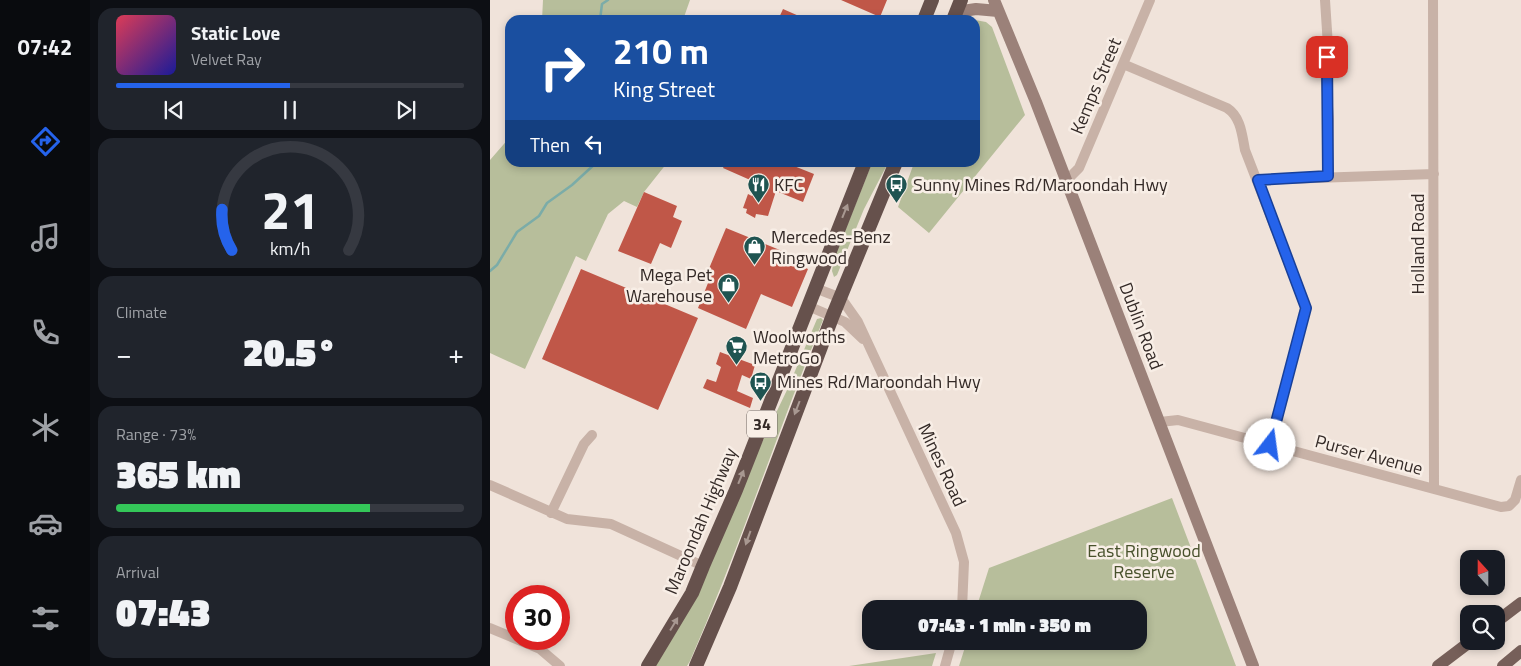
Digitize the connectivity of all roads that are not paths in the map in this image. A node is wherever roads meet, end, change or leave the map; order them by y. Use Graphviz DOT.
graph roads {
  1 [pos="932,0"];
  2 [pos="1150,0"];
  3 [pos="1325,0"];
  4 [pos="1433,0"];
  5 [pos="996,5"];
  6 [pos="956,11"];
  7 [pos="926,15"];
  8 [pos="1123,64"];
  9 [pos="862,167"];
  10 [pos="894,167"];
  11 [pos="1434,174"];
  12 [pos="1328,176"];
  13 [pos="1258,180"];
  14 [pos="1066,181"];
  15 [pos="815,288"];
  16 [pos="841,298"];
  17 [pos="808,306"];
  18 [pos="833,315"];
  19 [pos="866,341"];
  20 [pos="1160,422"];
  21 [pos="592,435"];
  22 [pos="1270,445"];
  23 [pos="1521,480"];
  24 [pos="490,485"];
  25 [pos="1434,489"];
  26 [pos="551,513"];
  27 [pos="704,566"];
  28 [pos="962,600"];
  29 [pos="1521,603"];
  30 [pos="1505,615"];
  31 [pos="490,628"];
  32 [pos="1460,649"];
  33 [pos="949,650"];
  34 [pos="1521,651"];
  35 [pos="560,666"];
  36 [pos="648,666"];
  37 [pos="696,666"];
  38 [pos="945,666"];
  39 [pos="1253,666"];
  40 [pos="1438,666"];
  41 [pos="1503,666"];
  1 -- 7 [label="highway"];
  2 -- 8 [label="street, Kemps Street"];
  3 -- 12 [label="street"];
  4 -- 11 [label="street, Holland Road"];
  5 -- 6 [label="main road"];
  5 -- 14 [label="main road, Dublin Road"];
  8 -- 13 [label="street"];
  8 -- 14 [label="street, Kemps Street"];
  15 -- 9 [label="highway, Maroondah Highway / 34, one-way"];
  10 -- 16 [label="highway, 34"];
  11 -- 12 [label="street"];
  11 -- 25 [label="street, Holland Road"];
  12 -- 13 [label="street"];
  13 -- 22 [label="street"];
  14 -- 20 [label="main road, Dublin Road"];
  15 -- 16 [label="street"];
  15 -- 17 [label="highway, Maroondah Highway / 34"];
  16 -- 18 [label="highway, 34"];
  16 -- 19 [label="street, Mines Road"];
  17 -- 18 [label="street, Mines Road"];
  27 -- 17 [label="highway, Maroondah Highway / 34, one-way"];
  18 -- 19 [label="street, Mines Road"];
  18 -- 37 [label="highway, 34, one-way"];
  19 -- 28 [label="street, Mines Road"];
  20 -- 22 [label="street, Purser Avenue"];
  20 -- 39 [label="main road, Dublin Road"];
  21 -- 26 [label="street"];
  22 -- 25 [label="street, Purser Avenue"];
  23 -- 25 [label="street, Purser Avenue"];
  24 -- 26 [label="street"];
  26 -- 27 [label="street"];
  36 -- 27 [label="highway, Maroondah Highway / 34, one-way"];
  29 -- 30 [label="main road"];
  31 -- 35 [label="street"];
  32 -- 40 [label="main road"];
  33 -- 38 [label="street"];
  34 -- 41 [label="main road"];
}
